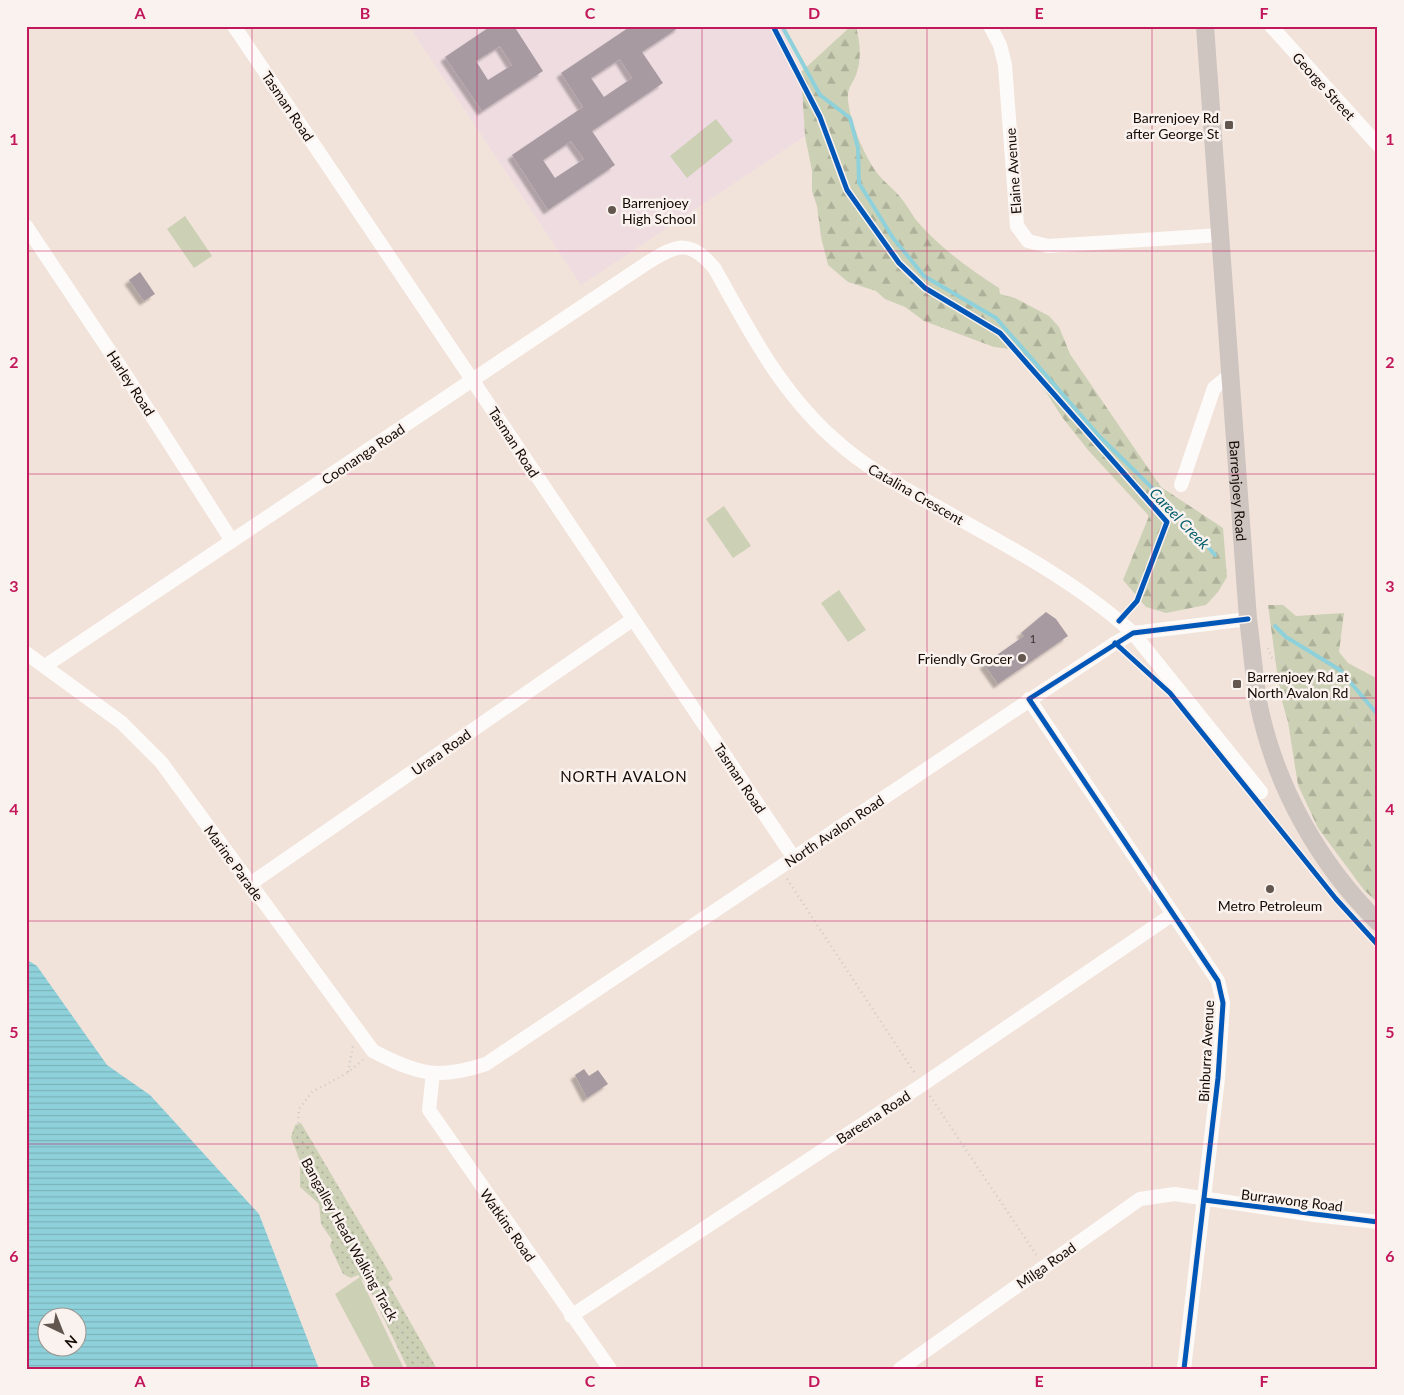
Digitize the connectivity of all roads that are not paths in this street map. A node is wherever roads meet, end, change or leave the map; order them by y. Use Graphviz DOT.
graph roads {
  1 [pos="234,26"];
  2 [pos="990,26"];
  3 [pos="1205,26"];
  4 [pos="1271,26"];
  5 [pos="1378,145"];
  6 [pos="26,226"];
  7 [pos="1221,235"];
  8 [pos="684,247"];
  9 [pos="1230,374"];
  10 [pos="473,380"];
  11 [pos="1182,485"];
  12 [pos="232,541"];
  13 [pos="1248,619"];
  14 [pos="632,620"];
  15 [pos="1133,633"];
  16 [pos="26,653"];
  17 [pos="45,666"];
  18 [pos="1029,700"];
  19 [pos="1261,792"];
  20 [pos="794,858"];
  21 [pos="250,884"];
  22 [pos="1173,914"];
  23 [pos="1378,922"];
  24 [pos="433,1074"];
  25 [pos="1204,1200"];
  26 [pos="1378,1222"];
  27 [pos="571,1316"];
  28 [pos="610,1369"];
  29 [pos="900,1369"];
  30 [pos="1184,1369"];
  1 -- 10 [label="street, Tasman Road"];
  2 -- 7 [label="street, Elaine Avenue"];
  3 -- 7 [label="main road, Barrenjoey Road"];
  4 -- 5 [label="street, George Street"];
  6 -- 12 [label="street, Harley Road"];
  7 -- 9 [label="main road, Barrenjoey Road"];
  8 -- 10 [label="street, Coonanga Road"];
  8 -- 15 [label="street, Catalina Crescent"];
  9 -- 11 [label="street"];
  9 -- 13 [label="main road, Barrenjoey Road"];
  10 -- 12 [label="street, Coonanga Road"];
  10 -- 14 [label="street, Tasman Road"];
  12 -- 17 [label="street, Coonanga Road"];
  13 -- 15 [label="street, North Avalon Road"];
  13 -- 23 [label="main road, Barrenjoey Road"];
  14 -- 20 [label="street, Tasman Road"];
  14 -- 21 [label="street, Urara Road"];
  15 -- 18 [label="street, North Avalon Road"];
  15 -- 19 [label="street, Catalina Crescent"];
  16 -- 17 [label="street, Marine Parade"];
  17 -- 21 [label="street, Marine Parade"];
  18 -- 20 [label="street, North Avalon Road"];
  18 -- 22 [label="street, Binburra Avenue"];
  20 -- 24 [label="street, North Avalon Road"];
  21 -- 24 [label="street, Marine Parade"];
  22 -- 25 [label="street, Binburra Avenue"];
  22 -- 27 [label="street, Bareena Road"];
  24 -- 27 [label="street, Watkins Road"];
  25 -- 26 [label="street, Burrawong Road"];
  25 -- 29 [label="street, Milga Road"];
  25 -- 30 [label="street, Binburra Avenue"];
  27 -- 28 [label="street, Watkins Road"];
}
